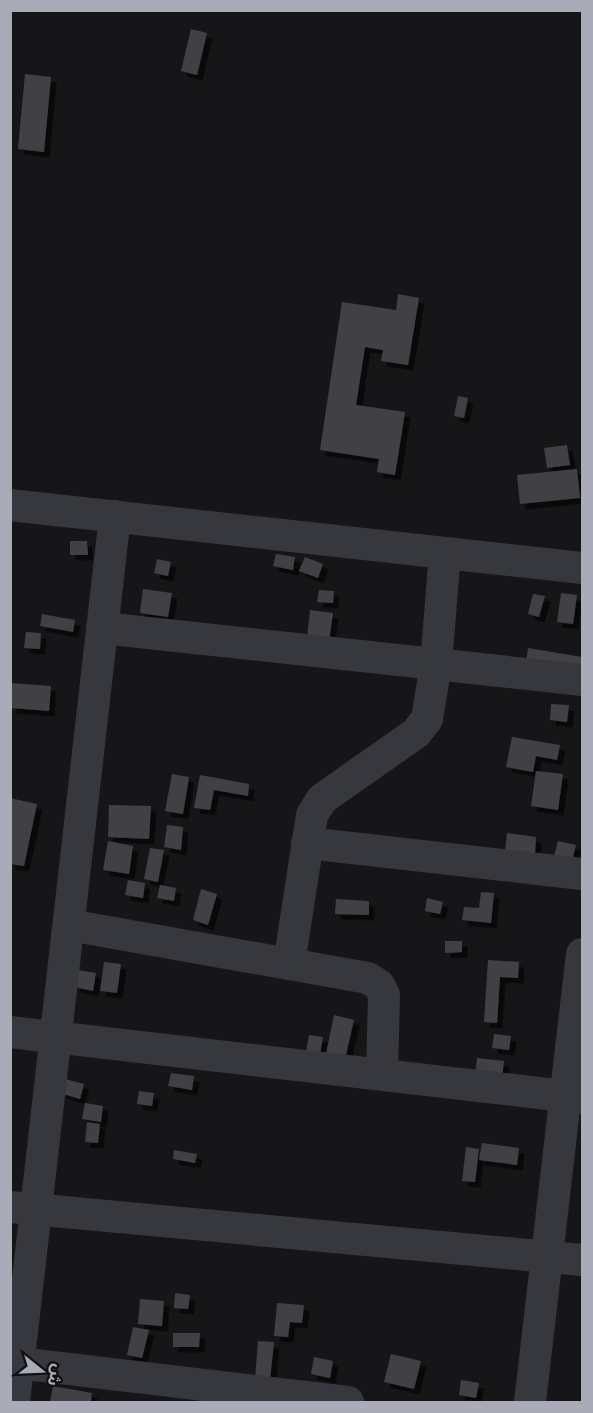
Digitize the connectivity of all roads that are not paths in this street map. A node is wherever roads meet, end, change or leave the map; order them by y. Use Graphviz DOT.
graph roads {
  1 [pos="10,504"];
  2 [pos="115,516"];
  3 [pos="445,553"];
  4 [pos="582,568"];
  5 [pos="102,628"];
  6 [pos="436,664"];
  7 [pos="582,680"];
  8 [pos="307,843"];
  9 [pos="582,874"];
  10 [pos="69,925"];
  11 [pos="582,954"];
  12 [pos="289,964"];
  13 [pos="10,1032"];
  14 [pos="55,1037"];
  15 [pos="381,1074"];
  16 [pos="574,1097"];
  17 [pos="24,1209"];
  18 [pos="546,1257"];
  19 [pos="582,1260"];
  20 [pos="15,1363"];
  21 [pos="247,1396"];
  22 [pos="14,1402"];
  23 [pos="348,1402"];
  24 [pos="530,1402"];
  1 -- 2 [label="street"];
  2 -- 3 [label="street"];
  2 -- 5 [label="street"];
  3 -- 4 [label="street"];
  3 -- 6 [label="street"];
  5 -- 6 [label="street"];
  5 -- 10 [label="street"];
  6 -- 7 [label="street"];
  6 -- 8 [label="street"];
  8 -- 9 [label="street"];
  8 -- 12 [label="street"];
  10 -- 12 [label="street"];
  10 -- 14 [label="street"];
  11 -- 16 [label="street"];
  12 -- 15 [label="street"];
  13 -- 14 [label="street"];
  14 -- 15 [label="street"];
  14 -- 17 [label="street"];
  15 -- 16 [label="street"];
  16 -- 18 [label="street"];
  17 -- 18 [label="street"];
  17 -- 20 [label="street"];
  18 -- 19 [label="street"];
  18 -- 24 [label="street"];
  20 -- 21 [label="street"];
  20 -- 22 [label="street"];
  21 -- 23 [label="street"];
}
